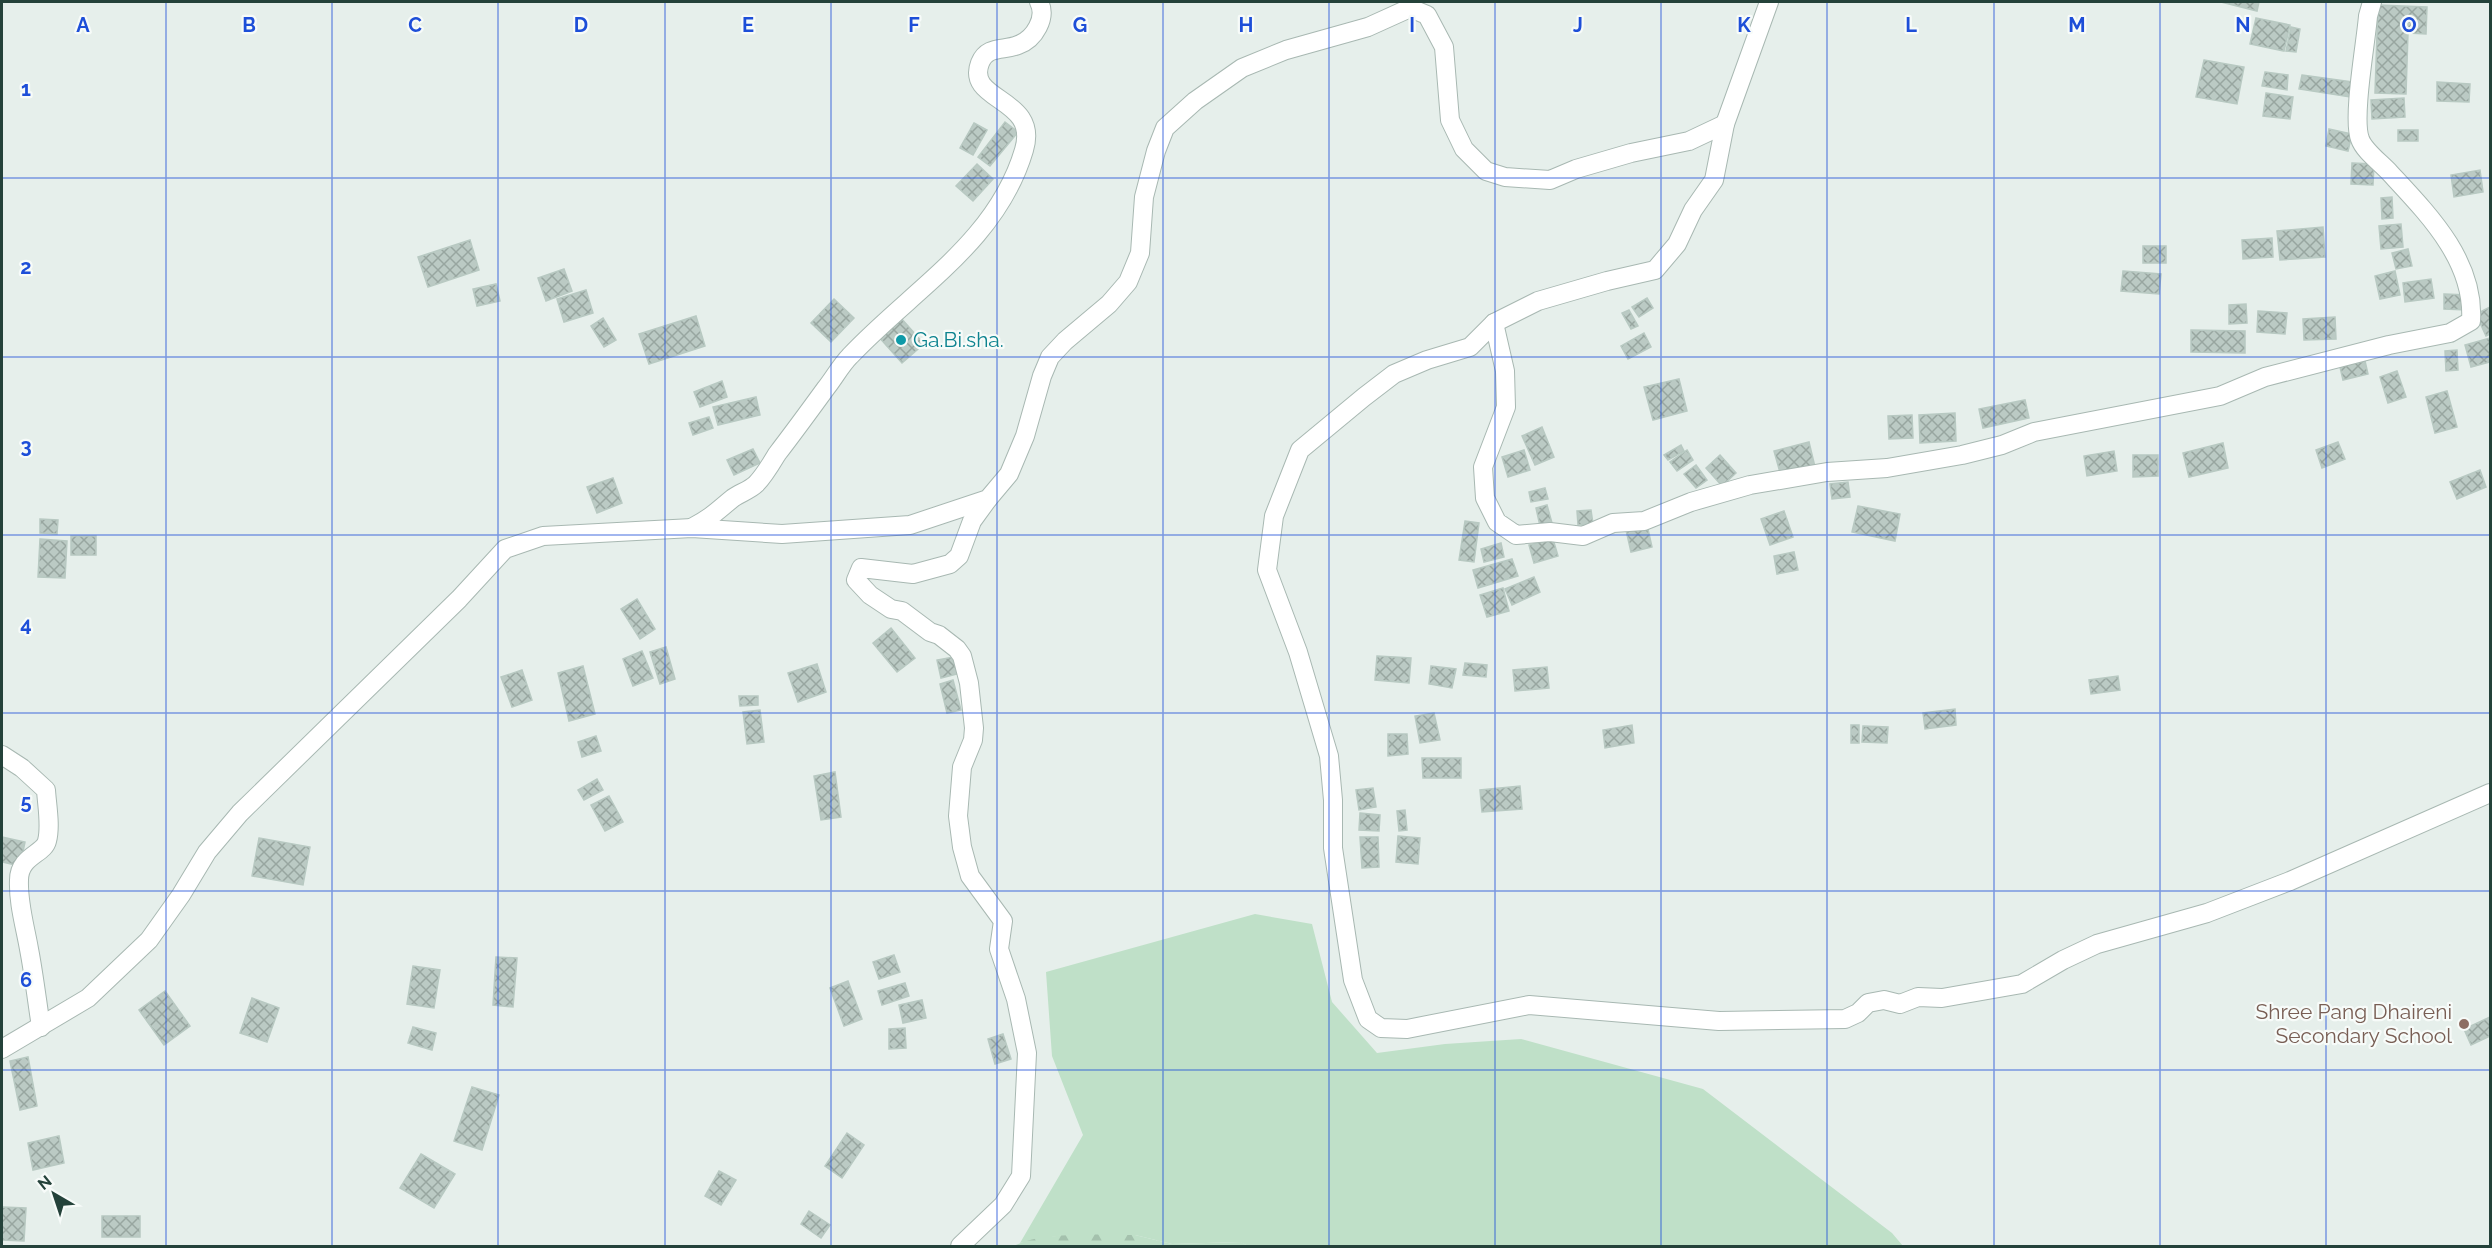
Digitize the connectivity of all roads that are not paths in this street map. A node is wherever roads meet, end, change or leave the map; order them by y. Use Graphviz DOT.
graph roads {
  1 [pos="1039,2"];
  2 [pos="1769,2"];
  3 [pos="2372,2"];
  4 [pos="1725,124"];
  5 [pos="1494,323"];
  6 [pos="987,499"];
  7 [pos="692,528"];
  8 [pos="2,755"];
  9 [pos="2490,793"];
  10 [pos="41,1027"];
  11 [pos="2,1049"];
  12 [pos="960,1246"];
  1 -- 7 [label="street"];
  2 -- 4 [label="street"];
  3 -- 5 [label="street"];
  4 -- 5 [label="street"];
  4 -- 6 [label="street"];
  5 -- 9 [label="street"];
  6 -- 7 [label="street"];
  6 -- 12 [label="street"];
  7 -- 10 [label="street"];
  8 -- 10 [label="street"];
  10 -- 11 [label="street"];
}
